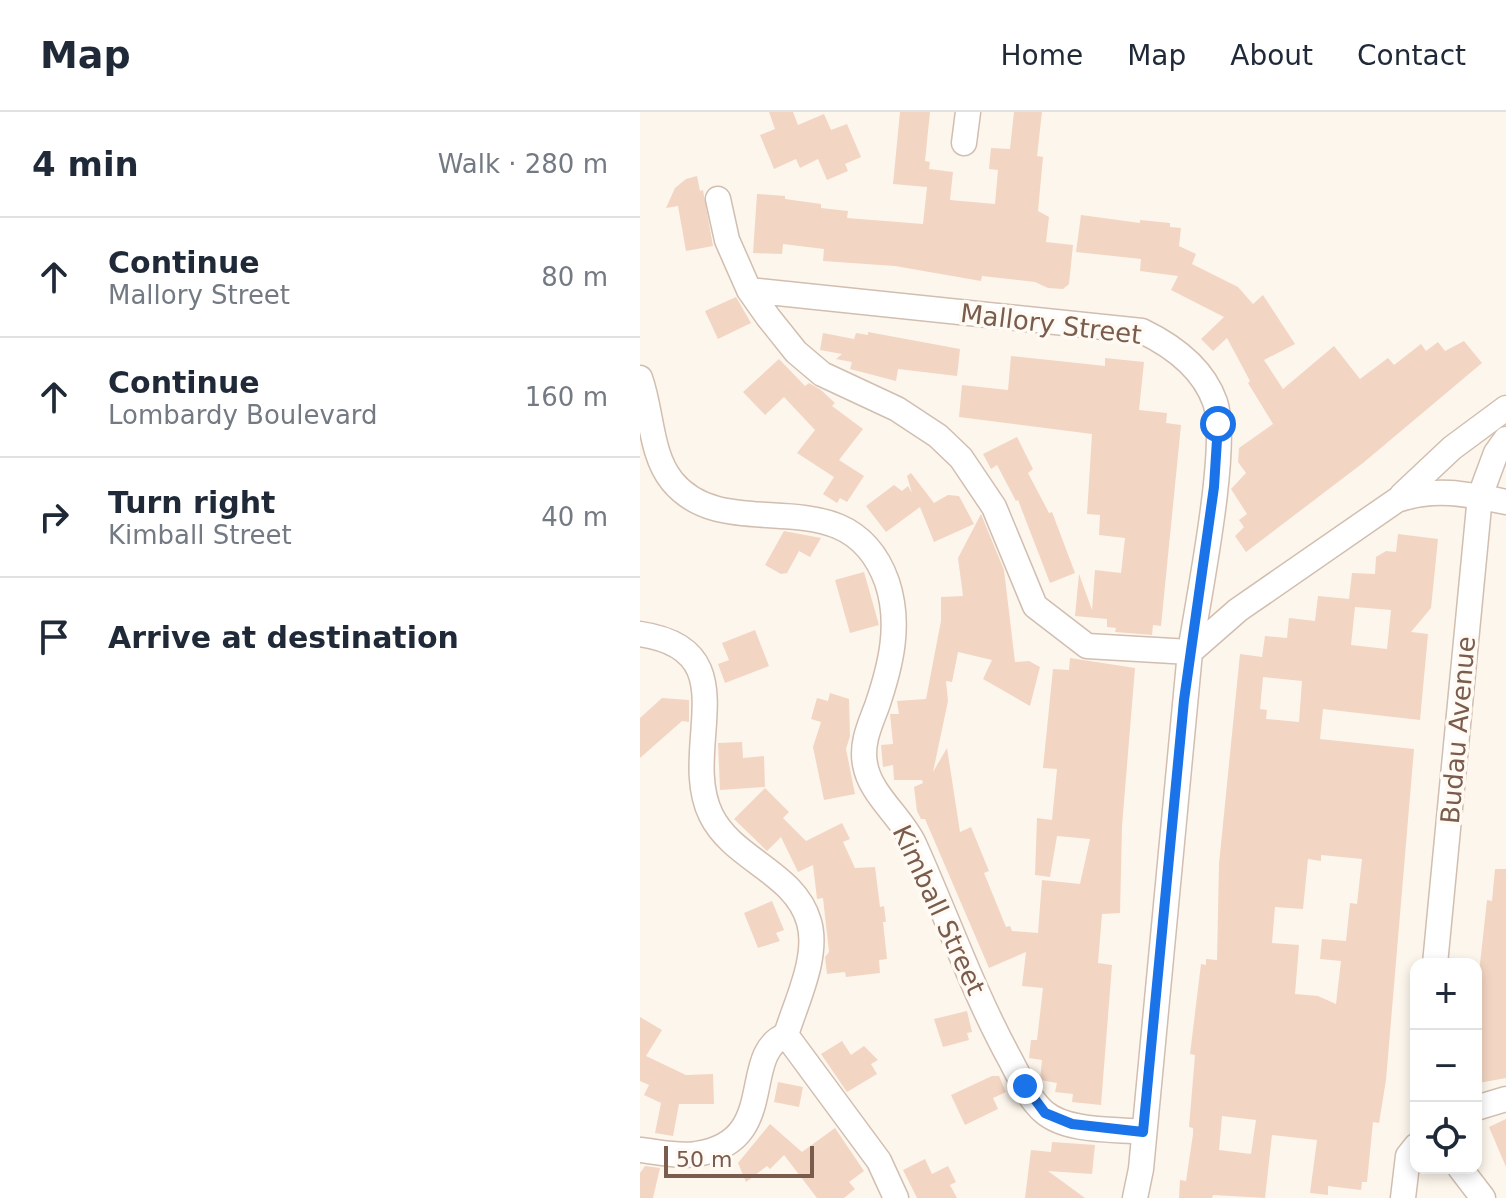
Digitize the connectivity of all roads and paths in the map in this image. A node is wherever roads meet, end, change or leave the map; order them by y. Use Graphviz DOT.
graph roads {
  1 [pos="968,112"];
  2 [pos="964,143"];
  3 [pos="718,199"];
  4 [pos="749,290"];
  5 [pos="640,378"];
  6 [pos="1506,408"];
  7 [pos="1506,439"];
  8 [pos="1480,496"];
  9 [pos="1397,500"];
  10 [pos="1506,502"];
  11 [pos="640,634"];
  12 [pos="1190,652"];
  13 [pos="1436,958"];
  14 [pos="786,1035"];
  15 [pos="1506,1099"];
  16 [pos="1482,1106"];
  17 [pos="1143,1132"];
  18 [pos="640,1150"];
  19 [pos="1410,1154"];
  20 [pos="1465,1174"];
  21 [pos="896,1198"];
  22 [pos="1135,1198"];
  23 [pos="1403,1198"];
  24 [pos="1483,1198"];
  1 -- 2 [label="street"];
  3 -- 4 [label="street"];
  4 -- 12 [label="street"];
  4 -- 12 [label="street, Mallory Street"];
  5 -- 17 [label="street, Kimball Street"];
  6 -- 9 [label="street"];
  7 -- 8 [label="street, Budau Avenue"];
  8 -- 9 [label="street"];
  8 -- 10 [label="street"];
  8 -- 13 [label="street, Budau Avenue"];
  9 -- 12 [label="street"];
  11 -- 14 [label="street"];
  12 -- 17 [label="street, Mallory Street"];
  14 -- 18 [label="street"];
  14 -- 21 [label="street"];
  15 -- 16 [label="street"];
  17 -- 22 [label="street, Mallory Street"];
  19 -- 23 [label="street"];
  20 -- 24 [label="street"];
}
